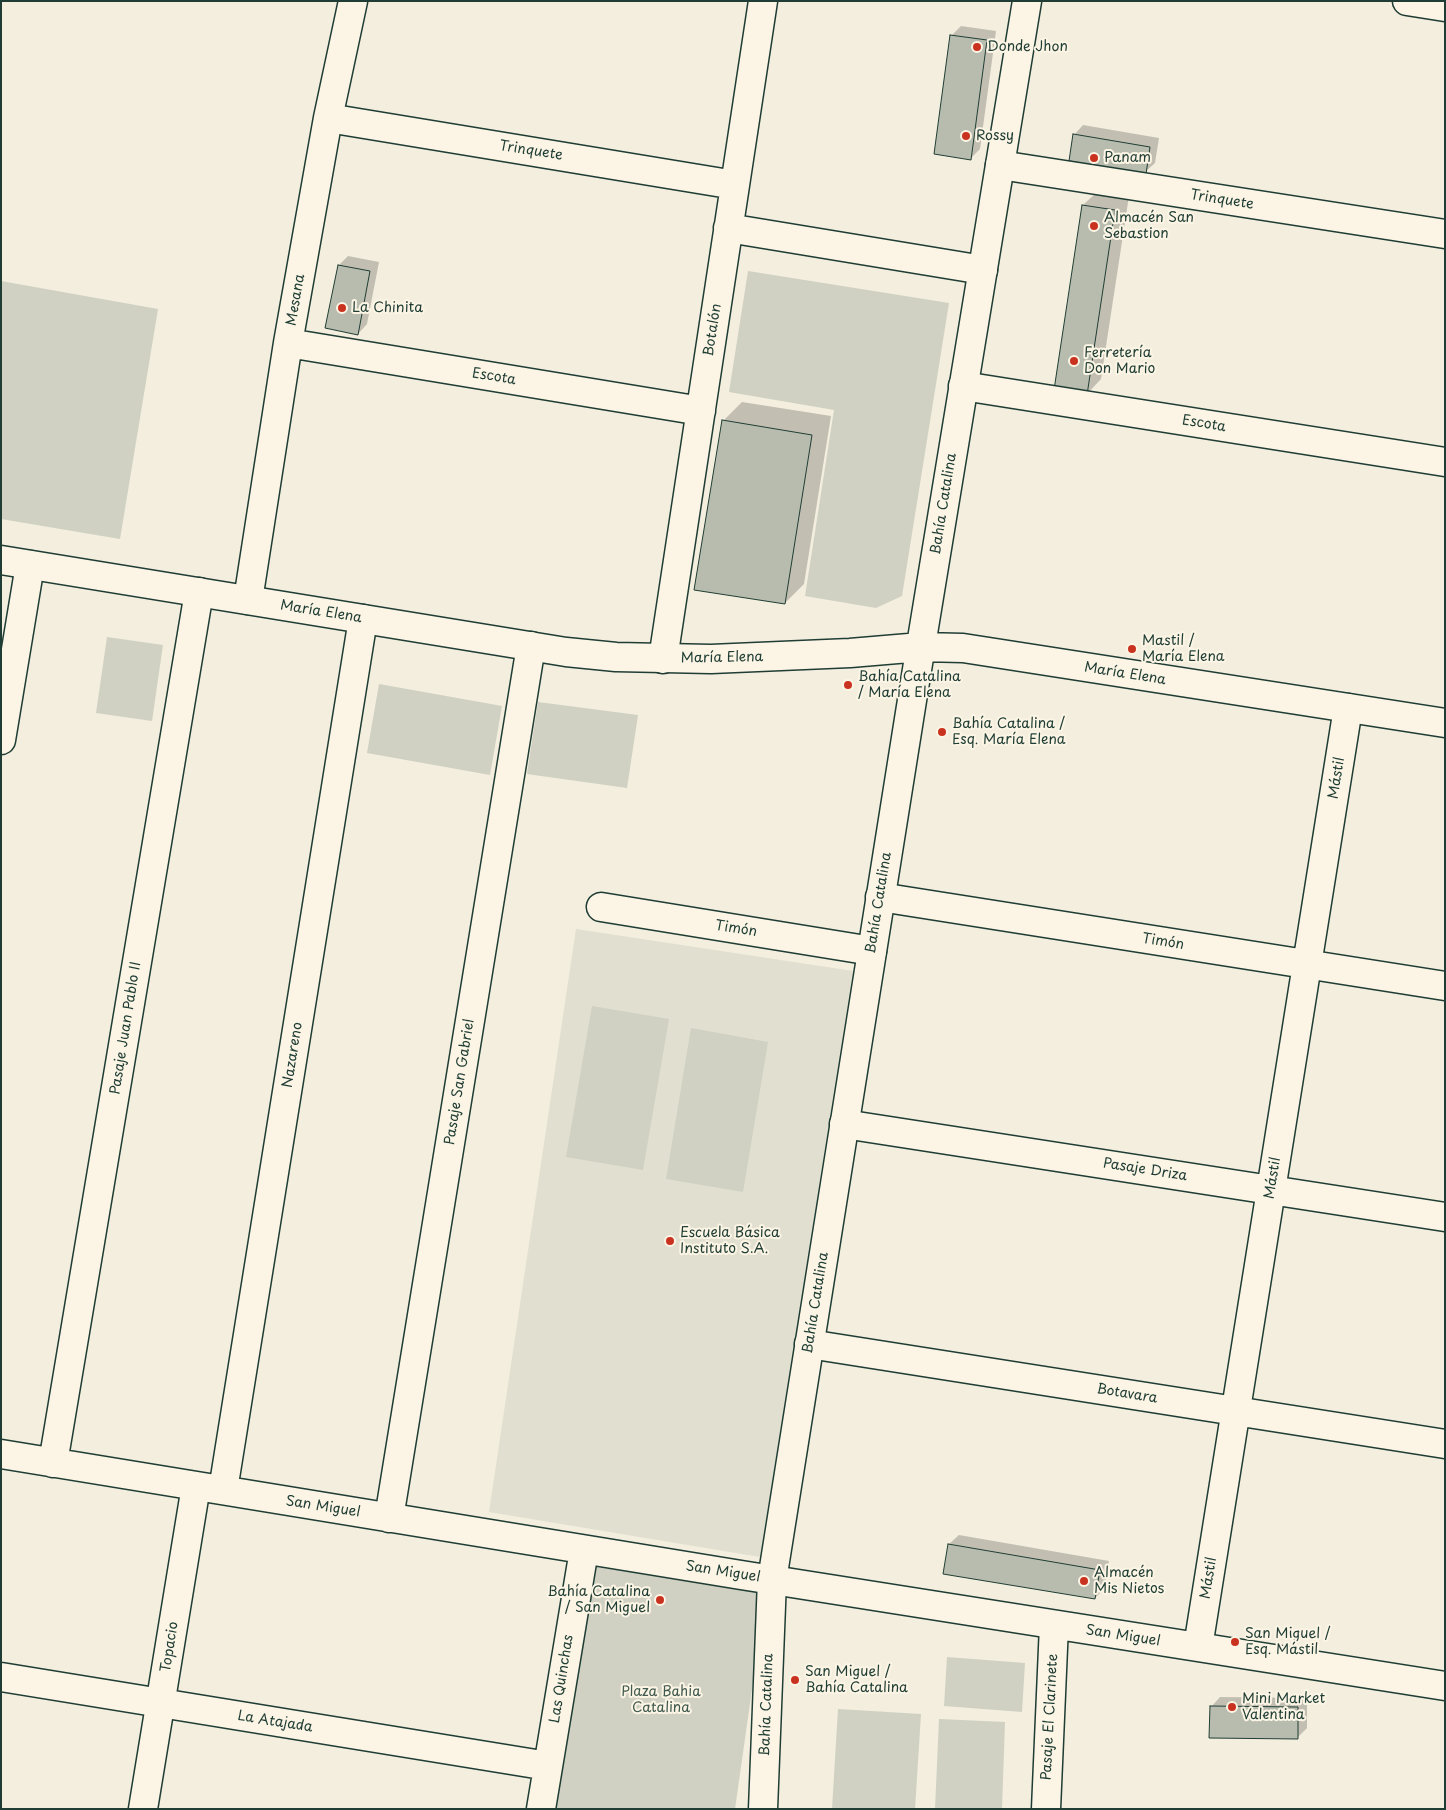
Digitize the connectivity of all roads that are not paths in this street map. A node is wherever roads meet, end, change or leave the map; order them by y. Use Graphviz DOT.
graph roads {
  1 [pos="353,1"];
  2 [pos="763,1"];
  3 [pos="1027,1"];
  4 [pos="1407,1"];
  5 [pos="1445,7"];
  6 [pos="328,118"];
  7 [pos="1000,165"];
  8 [pos="735,185"];
  9 [pos="728,228"];
  10 [pos="1445,234"];
  11 [pos="982,270"];
  12 [pos="288,343"];
  13 [pos="963,386"];
  14 [pos="700,411"];
  15 [pos="1445,462"];
  16 [pos="1,560"];
  17 [pos="30,565"];
  18 [pos="199,592"];
  19 [pos="248,600"];
  20 [pos="364,619"];
  21 [pos="531,646"];
  22 [pos="921,647"];
  23 [pos="663,659"];
  24 [pos="1348,708"];
  25 [pos="1445,723"];
  26 [pos="1,740"];
  27 [pos="880,897"];
  28 [pos="601,907"];
  29 [pos="872,951"];
  30 [pos="1307,964"];
  31 [pos="1445,986"];
  32 [pos="844,1124"];
  33 [pos="1271,1190"];
  34 [pos="1445,1217"];
  35 [pos="810,1344"];
  36 [pos="1236,1411"];
  37 [pos="1445,1444"];
  38 [pos="1,1454"];
  39 [pos="53,1463"];
  40 [pos="196,1486"];
  41 [pos="223,1490"];
  42 [pos="388,1518"];
  43 [pos="584,1550"];
  44 [pos="772,1580"];
  45 [pos="1054,1625"];
  46 [pos="1198,1648"];
  47 [pos="1,1677"];
  48 [pos="1445,1686"];
  49 [pos="161,1703"];
  50 [pos="548,1766"];
  51 [pos="144,1809"];
  52 [pos="542,1809"];
  53 [pos="763,1809"];
  54 [pos="1046,1809"];
  1 -- 6 [label="street, Mesana"];
  2 -- 8 [label="street, Botalón"];
  3 -- 7 [label="street, Bahía Catalina"];
  4 -- 5 [label="street"];
  6 -- 8 [label="street, Trinquete"];
  6 -- 12 [label="street, Mesana"];
  7 -- 10 [label="street, Trinquete"];
  7 -- 11 [label="street, Bahía Catalina"];
  8 -- 9 [label="street, Botalón"];
  9 -- 11 [label="street"];
  9 -- 14 [label="street, Botalón"];
  11 -- 13 [label="street, Bahía Catalina"];
  12 -- 14 [label="street, Escota"];
  12 -- 19 [label="street, Mesana"];
  13 -- 15 [label="street, Escota"];
  13 -- 22 [label="street, Bahía Catalina"];
  14 -- 23 [label="street, Botalón"];
  16 -- 17 [label="street, María Elena"];
  17 -- 18 [label="street, María Elena"];
  17 -- 26 [label="street"];
  18 -- 19 [label="street, María Elena"];
  18 -- 39 [label="street, Pasaje Juan Pablo II"];
  19 -- 20 [label="street, María Elena"];
  20 -- 21 [label="street, María Elena"];
  20 -- 41 [label="street, Nazareno"];
  21 -- 23 [label="street, María Elena"];
  21 -- 42 [label="street, Pasaje San Gabriel"];
  22 -- 23 [label="street, María Elena"];
  22 -- 24 [label="street, María Elena"];
  22 -- 27 [label="street, Bahía Catalina"];
  24 -- 25 [label="street, María Elena"];
  24 -- 30 [label="street, Mástil"];
  27 -- 29 [label="street, Bahía Catalina"];
  27 -- 30 [label="street, Timón"];
  28 -- 29 [label="street, Timón"];
  29 -- 32 [label="street, Bahía Catalina"];
  30 -- 31 [label="street, Timón"];
  30 -- 33 [label="street, Mástil"];
  32 -- 33 [label="street, Pasaje Driza"];
  32 -- 35 [label="street, Bahía Catalina"];
  33 -- 34 [label="street, Pasaje Driza"];
  33 -- 36 [label="street, Mástil"];
  35 -- 36 [label="street, Botavara"];
  35 -- 44 [label="street, Bahía Catalina"];
  36 -- 37 [label="street, Botavara"];
  36 -- 46 [label="street, Mástil"];
  38 -- 39 [label="street, San Miguel"];
  39 -- 40 [label="street, San Miguel"];
  40 -- 41 [label="street, San Miguel"];
  40 -- 49 [label="street, Topacio"];
  41 -- 42 [label="street, San Miguel"];
  42 -- 43 [label="street, San Miguel"];
  43 -- 44 [label="street, San Miguel"];
  43 -- 50 [label="street, Las Quinchas"];
  44 -- 45 [label="street, San Miguel"];
  44 -- 53 [label="street, Bahía Catalina"];
  45 -- 46 [label="street, San Miguel"];
  45 -- 54 [label="street, Pasaje El Clarinete"];
  46 -- 48 [label="street, San Miguel"];
  47 -- 49 [label="street, La Atajada"];
  49 -- 50 [label="street, La Atajada"];
  49 -- 51 [label="street, Topacio"];
  50 -- 52 [label="street, Las Quinchas"];
}
